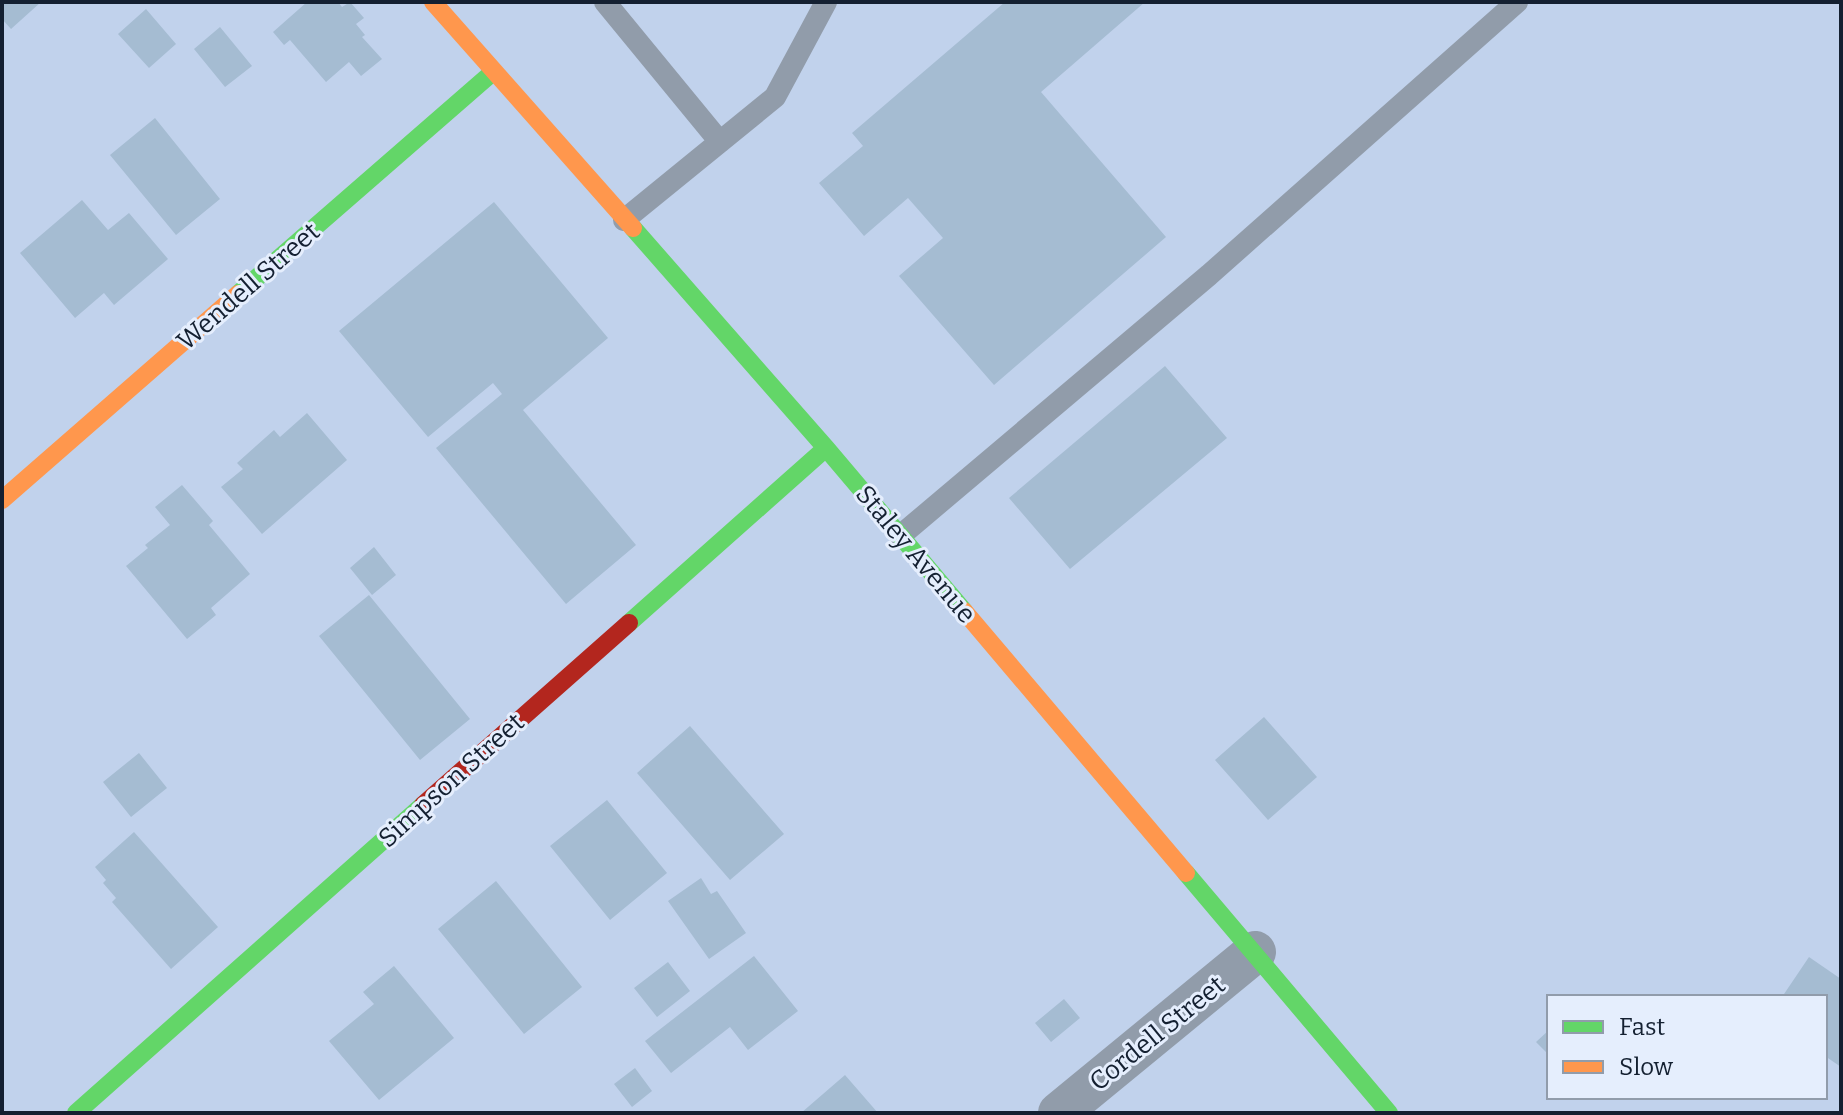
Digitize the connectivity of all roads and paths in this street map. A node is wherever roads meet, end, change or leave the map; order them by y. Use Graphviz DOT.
graph roads {
  1 [pos="433,2"];
  2 [pos="605,2"];
  3 [pos="826,2"];
  4 [pos="1517,2"];
  5 [pos="493,72"];
  6 [pos="720,142"];
  7 [pos="624,220"];
  8 [pos="826,448"];
  9 [pos="2,500"];
  10 [pos="900,536"];
  11 [pos="1255,952"];
  12 [pos="76,1113"];
  13 [pos="1059,1113"];
  14 [pos="1389,1113"];
  1 -- 5 [label="street, Staley Avenue"];
  2 -- 6 [label="lane"];
  3 -- 6 [label="lane"];
  4 -- 10 [label="lane"];
  5 -- 7 [label="street, Staley Avenue"];
  5 -- 9 [label="street, Wendell Street"];
  6 -- 7 [label="lane"];
  7 -- 8 [label="street, Staley Avenue"];
  8 -- 10 [label="street, Staley Avenue"];
  8 -- 12 [label="street, Simpson Street"];
  10 -- 11 [label="street, Staley Avenue"];
  11 -- 13 [label="street, Cordell Street"];
  11 -- 14 [label="street, Staley Avenue"];
}
